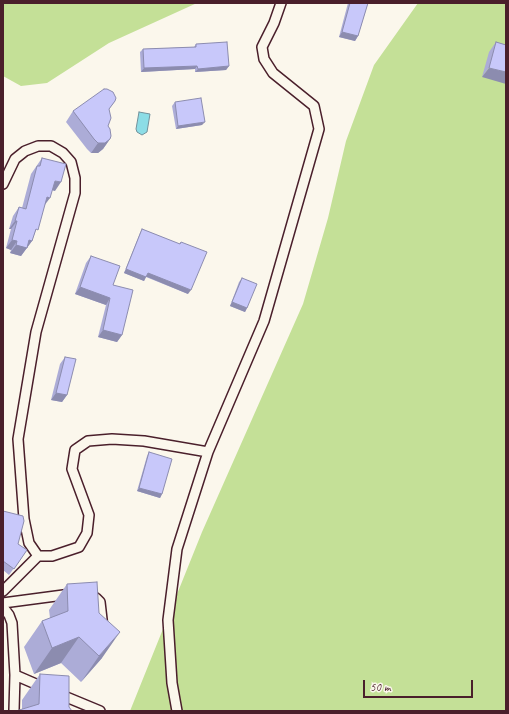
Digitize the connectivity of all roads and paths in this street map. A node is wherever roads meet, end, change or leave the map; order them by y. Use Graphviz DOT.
graph roads {
  1 [pos="281,3"];
  2 [pos="3,184"];
  3 [pos="208,452"];
  4 [pos="38,556"];
  5 [pos="3,591"];
  6 [pos="3,603"];
  7 [pos="3,607"];
  8 [pos="103,628"];
  9 [pos="15,675"];
  10 [pos="14,710"];
  11 [pos="100,711"];
  12 [pos="177,711"];
  1 -- 3 [label="lane"];
  2 -- 4 [label="lane"];
  3 -- 4 [label="lane"];
  3 -- 12 [label="lane"];
  4 -- 5 [label="lane"];
  6 -- 8 [label="lane"];
  7 -- 9 [label="lane"];
  9 -- 10 [label="lane"];
  9 -- 11 [label="lane"];
}
